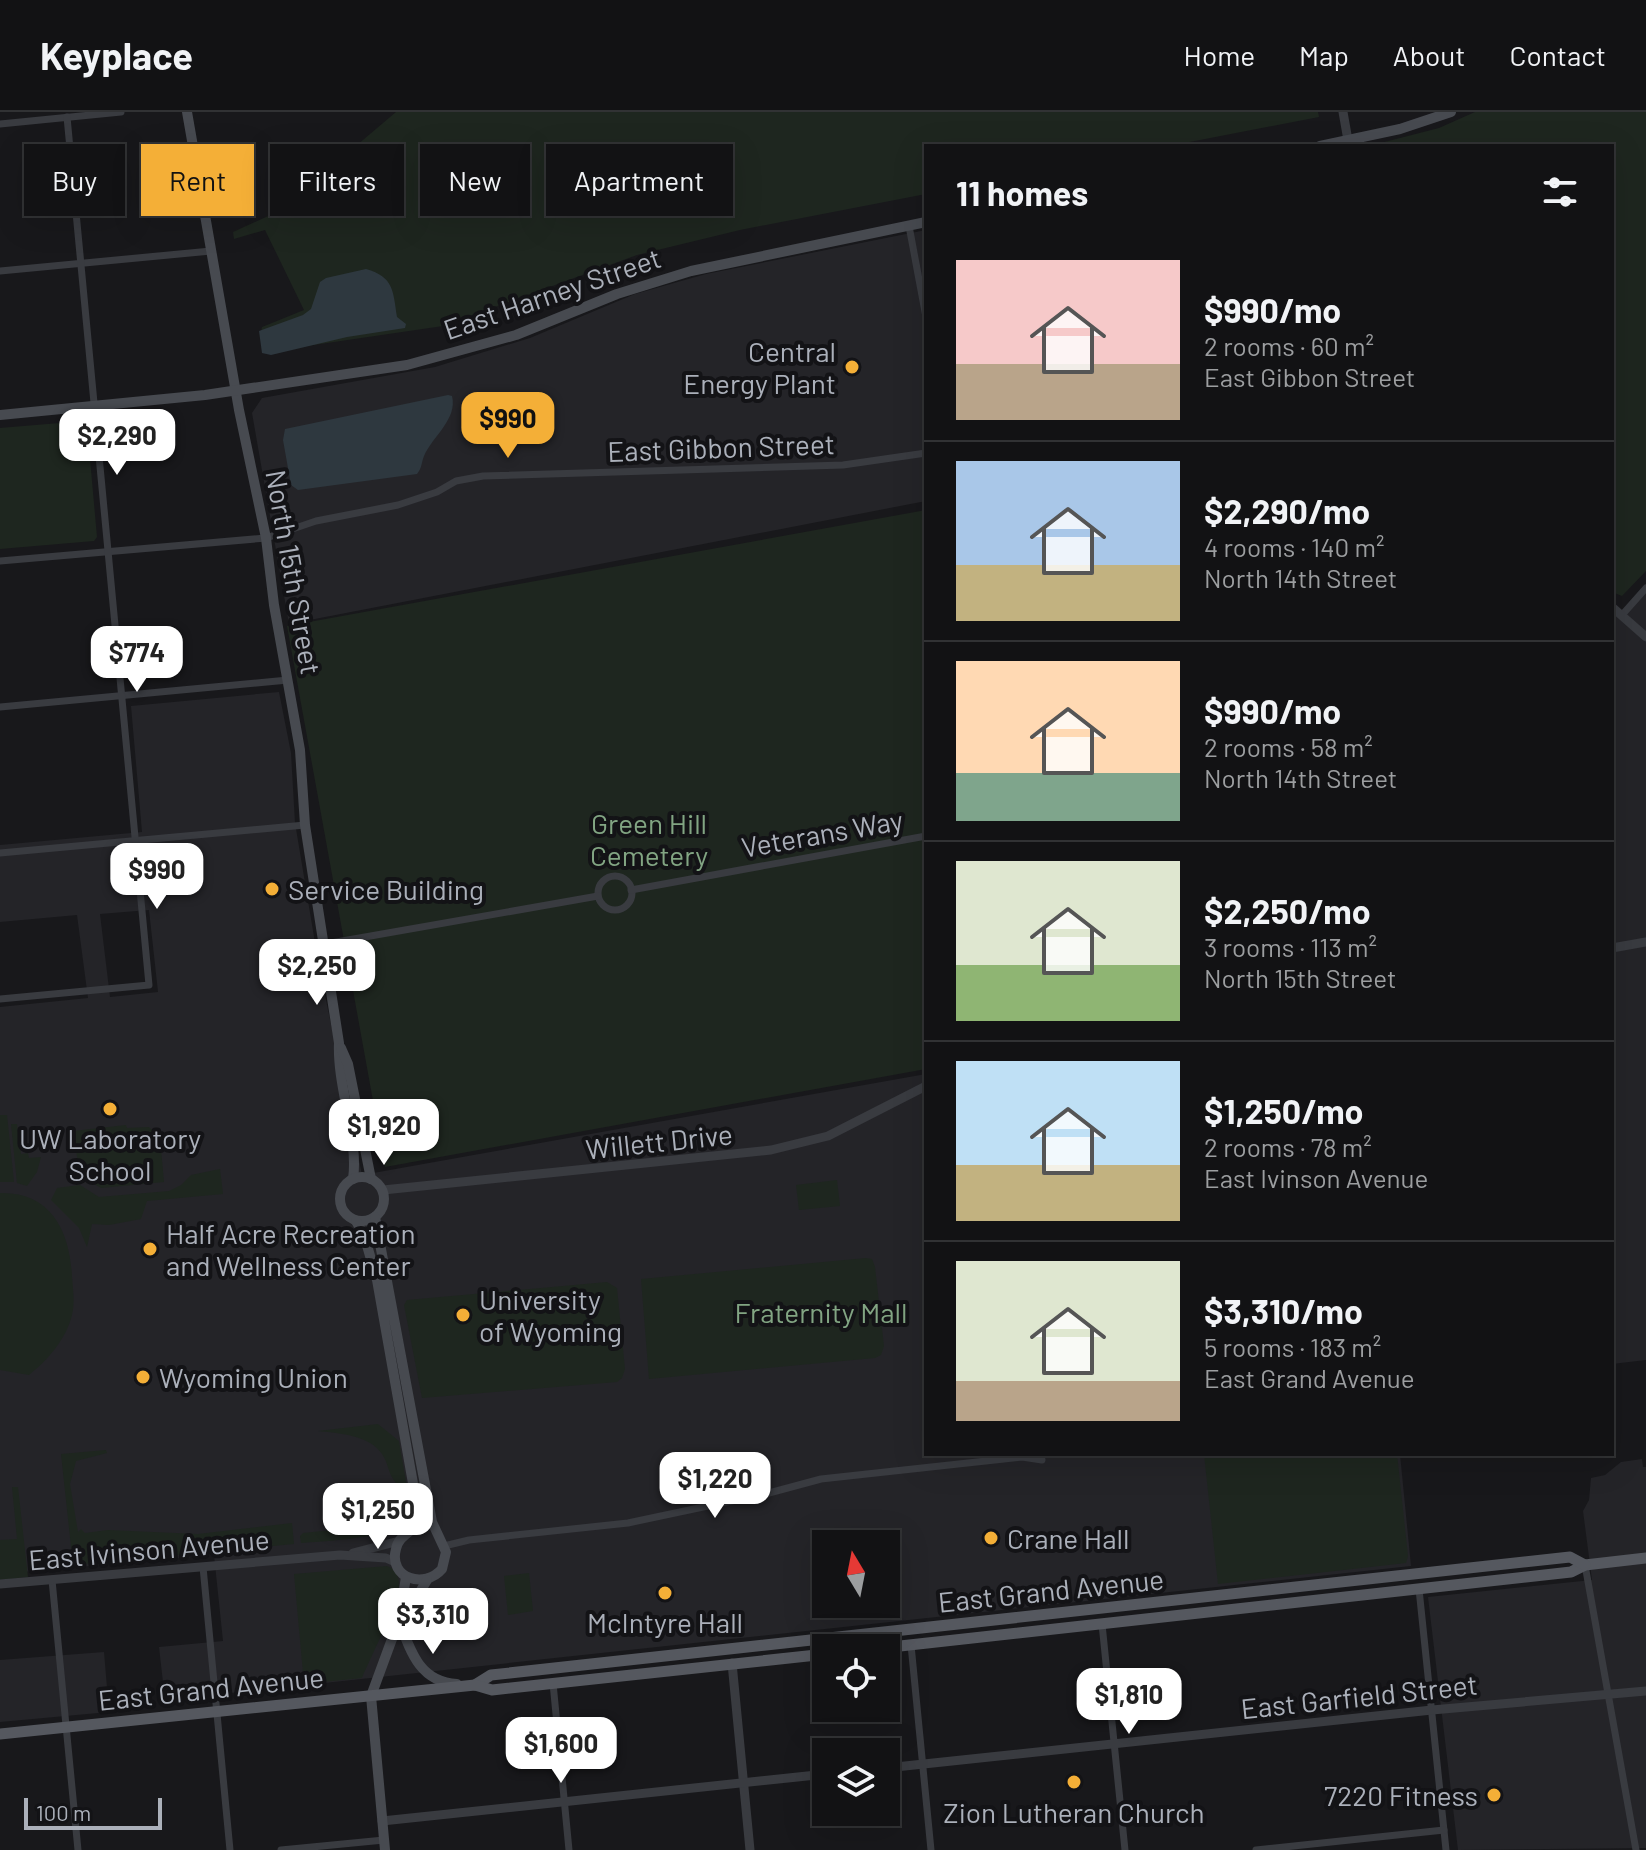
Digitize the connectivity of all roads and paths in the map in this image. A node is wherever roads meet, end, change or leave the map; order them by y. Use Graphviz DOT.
graph roads {
  1 [pos="121,112"];
  2 [pos="187,112"];
  3 [pos="1343,112"];
  4 [pos="1451,112"];
  5 [pos="67,117"];
  6 [pos="0,124"];
  7 [pos="1348,143"];
  8 [pos="924,222"];
  9 [pos="909,226"];
  10 [pos="211,251"];
  11 [pos="82,264"];
  12 [pos="0,271"];
  13 [pos="924,306"];
  14 [pos="236,391"];
  15 [pos="95,406"];
  16 [pos="0,415"];
  17 [pos="924,453"];
  18 [pos="266,538"];
  19 [pos="108,551"];
  20 [pos="0,561"];
  21 [pos="1646,588"];
  22 [pos="1614,609"];
  23 [pos="1622,615"];
  24 [pos="1646,637"];
  25 [pos="288,680"];
  26 [pos="121,696"];
  27 [pos="0,707"];
  28 [pos="305,825"];
  29 [pos="924,836"];
  30 [pos="134,841"];
  31 [pos="0,853"];
  32 [pos="631,890"];
  33 [pos="598,896"];
  34 [pos="1646,942"];
  35 [pos="325,944"];
  36 [pos="1614,948"];
  37 [pos="0,999"];
  38 [pos="339,1043"];
  39 [pos="924,1087"];
  40 [pos="353,1179"];
  41 [pos="371,1179"];
  42 [pos="383,1190"];
  43 [pos="375,1217"];
  44 [pos="356,1221"];
  45 [pos="407,1410"];
  46 [pos="1042,1460"];
  47 [pos="411,1531"];
  48 [pos="436,1535"];
  49 [pos="399,1541"];
  50 [pos="444,1546"];
  51 [pos="350,1554"];
  52 [pos="1646,1558"];
  53 [pos="395,1562"];
  54 [pos="1585,1565"];
  55 [pos="203,1567"];
  56 [pos="406,1577"];
  57 [pos="52,1580"];
  58 [pos="427,1580"];
  59 [pos="0,1584"];
  60 [pos="1419,1589"];
  61 [pos="399,1620"];
  62 [pos="1102,1624"];
  63 [pos="911,1645"];
  64 [pos="900,1646"];
  65 [pos="812,1655"];
  66 [pos="732,1663"];
  67 [pos="553,1683"];
  68 [pos="475,1685"];
  69 [pos="1646,1691"];
  70 [pos="1608,1695"];
  71 [pos="371,1696"];
  72 [pos="1432,1710"];
  73 [pos="217,1713"];
  74 [pos="67,1727"];
  75 [pos="0,1734"];
  76 [pos="1114,1744"];
  77 [pos="923,1764"];
  78 [pos="900,1766"];
  79 [pos="812,1776"];
  80 [pos="744,1783"];
  81 [pos="564,1802"];
  82 [pos="382,1821"];
  83 [pos="1444,1830"];
  84 [pos="384,1845"];
  85 [pos="78,1850"];
  86 [pos="230,1850"];
  87 [pos="281,1850"];
  88 [pos="569,1850"];
  89 [pos="750,1850"];
  90 [pos="931,1850"];
  91 [pos="1125,1850"];
  92 [pos="1256,1850"];
  93 [pos="1446,1850"];
  94 [pos="1636,1850"];
  1 -- 5 [label="street"];
  2 -- 10 [label="main road, North 15th Street"];
  3 -- 7 [label="street"];
  4 -- 7 [label="main road"];
  5 -- 6 [label="street"];
  5 -- 11 [label="street"];
  8 -- 9 [label="main road, East Harney Street"];
  9 -- 13 [label="street"];
  9 -- 14 [label="main road, East Harney Street"];
  10 -- 11 [label="street"];
  10 -- 14 [label="main road, North 15th Street"];
  11 -- 12 [label="street"];
  11 -- 15 [label="street"];
  14 -- 15 [label="main road, East Harney Street"];
  14 -- 18 [label="main road, North 15th Street"];
  15 -- 16 [label="main road, East Harney Street"];
  15 -- 19 [label="street"];
  17 -- 18 [label="street, East Gibbon Street"];
  18 -- 19 [label="street, East Gibbon Street"];
  18 -- 25 [label="main road, North 15th Street"];
  19 -- 20 [label="street, East Gibbon Street"];
  19 -- 26 [label="street"];
  21 -- 23 [label="street"];
  22 -- 23 [label="street"];
  23 -- 24 [label="street"];
  25 -- 26 [label="street"];
  25 -- 28 [label="main road, North 15th Street"];
  26 -- 27 [label="street"];
  26 -- 30 [label="street"];
  28 -- 30 [label="street"];
  28 -- 35 [label="main road, North 15th Street"];
  29 -- 32 [label="street, Veterans Way"];
  30 -- 31 [label="street"];
  30 -- 37 [label="street"];
  32 -- 33 [label="street"];
  32 -- 33 [label="street"];
  33 -- 35 [label="street"];
  34 -- 36 [label="street"];
  35 -- 38 [label="main road, North 15th Street"];
  38 -- 40 [label="main road, North 15th Street"];
  38 -- 41 [label="main road, North 15th Street"];
  39 -- 42 [label="street, Willett Drive"];
  40 -- 41 [label="main road"];
  40 -- 44 [label="main road, North 15th Street"];
  41 -- 42 [label="main road"];
  42 -- 43 [label="main road"];
  43 -- 44 [label="main road"];
  43 -- 45 [label="main road"];
  44 -- 45 [label="main road, North 15th Street"];
  45 -- 47 [label="main road"];
  45 -- 48 [label="main road"];
  46 -- 50 [label="street"];
  47 -- 48 [label="main road"];
  47 -- 49 [label="main road"];
  48 -- 50 [label="main road"];
  49 -- 51 [label="street, East Ivinson Avenue"];
  49 -- 53 [label="main road"];
  50 -- 58 [label="main road"];
  51 -- 53 [label="street, East Ivinson Avenue"];
  51 -- 55 [label="street, East Ivinson Avenue"];
  52 -- 54 [label="main road, East Grand Avenue"];
  53 -- 56 [label="main road"];
  54 -- 60 [label="main road, East Grand Avenue"];
  54 -- 68 [label="main road, East Grand Avenue"];
  54 -- 70 [label="street"];
  55 -- 57 [label="street, East Ivinson Avenue"];
  55 -- 73 [label="street"];
  56 -- 58 [label="main road"];
  56 -- 61 [label="main road"];
  57 -- 59 [label="street, East Ivinson Avenue"];
  57 -- 74 [label="street"];
  58 -- 61 [label="main road"];
  60 -- 62 [label="main road, East Grand Avenue"];
  60 -- 72 [label="street"];
  61 -- 68 [label="main road"];
  61 -- 71 [label="main road"];
  62 -- 63 [label="main road, East Grand Avenue"];
  62 -- 76 [label="street"];
  63 -- 64 [label="main road, East Grand Avenue"];
  63 -- 77 [label="street"];
  65 -- 66 [label="main road, East Grand Avenue"];
  66 -- 67 [label="main road, East Grand Avenue"];
  66 -- 80 [label="street"];
  67 -- 68 [label="main road, East Grand Avenue"];
  67 -- 81 [label="street"];
  68 -- 71 [label="main road, East Grand Avenue"];
  69 -- 70 [label="street, East Garfield Street"];
  70 -- 72 [label="street, East Garfield Street"];
  70 -- 94 [label="street"];
  71 -- 73 [label="main road, East Grand Avenue"];
  71 -- 82 [label="main road"];
  72 -- 76 [label="street, East Garfield Street"];
  72 -- 83 [label="street"];
  73 -- 74 [label="main road, East Grand Avenue"];
  73 -- 86 [label="street"];
  74 -- 75 [label="main road, East Grand Avenue"];
  74 -- 85 [label="street"];
  76 -- 77 [label="street, East Garfield Street"];
  76 -- 91 [label="street"];
  77 -- 78 [label="street, East Garfield Street"];
  77 -- 90 [label="street"];
  79 -- 80 [label="street"];
  80 -- 81 [label="street"];
  80 -- 89 [label="street"];
  81 -- 82 [label="street"];
  81 -- 88 [label="street"];
  82 -- 84 [label="main road"];
  83 -- 92 [label="street"];
  83 -- 93 [label="street"];
  84 -- 87 [label="street"];
}
